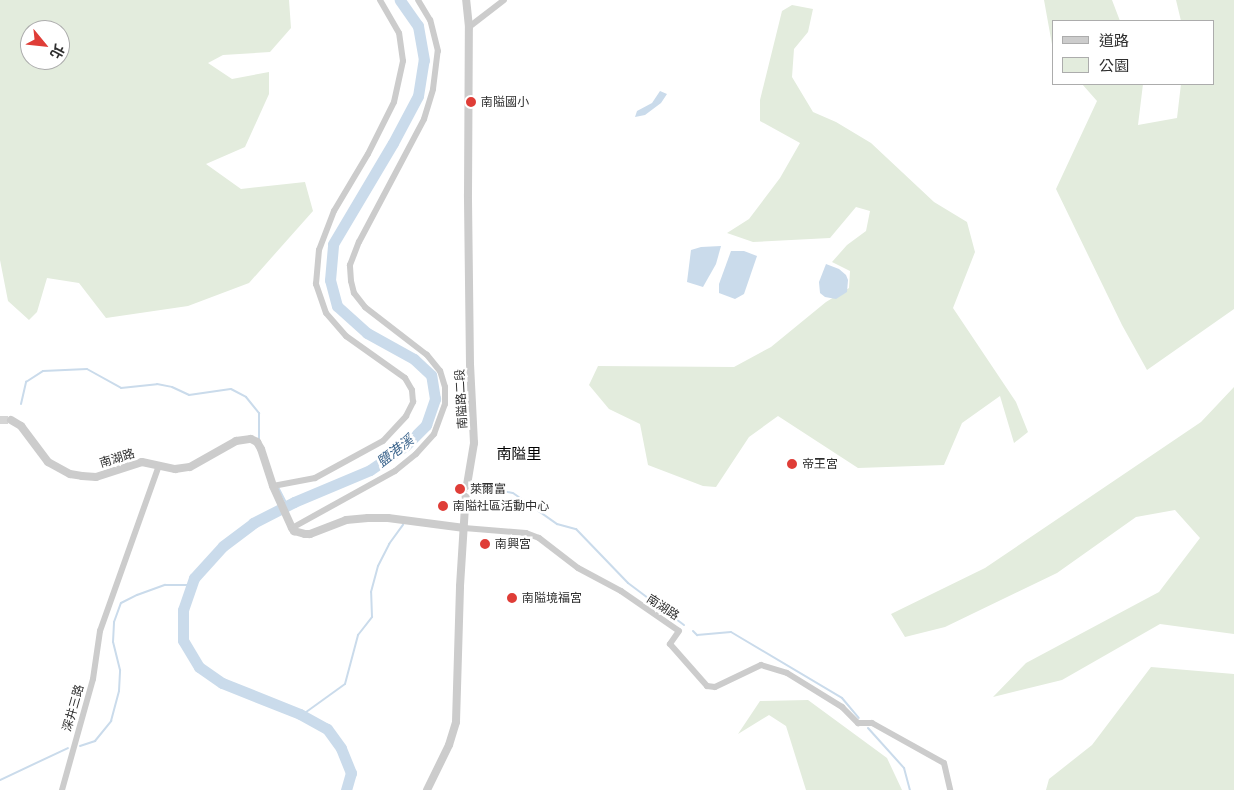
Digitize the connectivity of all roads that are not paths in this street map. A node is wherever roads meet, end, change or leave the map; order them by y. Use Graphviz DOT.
graph roads {
  1 [pos="380,0"];
  2 [pos="418,0"];
  3 [pos="466,0"];
  4 [pos="504,0"];
  5 [pos="468,27"];
  6 [pos="11,420"];
  7 [pos="159,465"];
  8 [pos="273,486"];
  9 [pos="292,528"];
  10 [pos="464,528"];
  11 [pos="62,790"];
  12 [pos="428,790"];
  13 [pos="950,790"];
  1 -- 8 [label="street"];
  2 -- 9 [label="street"];
  3 -- 5 [label="street, 南隘路二段"];
  4 -- 5 [label="street"];
  5 -- 10 [label="street, 南隘路二段"];
  6 -- 7 [label="street, 南湖路"];
  7 -- 8 [label="street, 南湖路"];
  7 -- 11 [label="street, 深井三路"];
  8 -- 9 [label="street"];
  9 -- 10 [label="street, 南湖路"];
  10 -- 12 [label="street, 南隘路二段"];
  10 -- 13 [label="street, 南湖路"];
}
